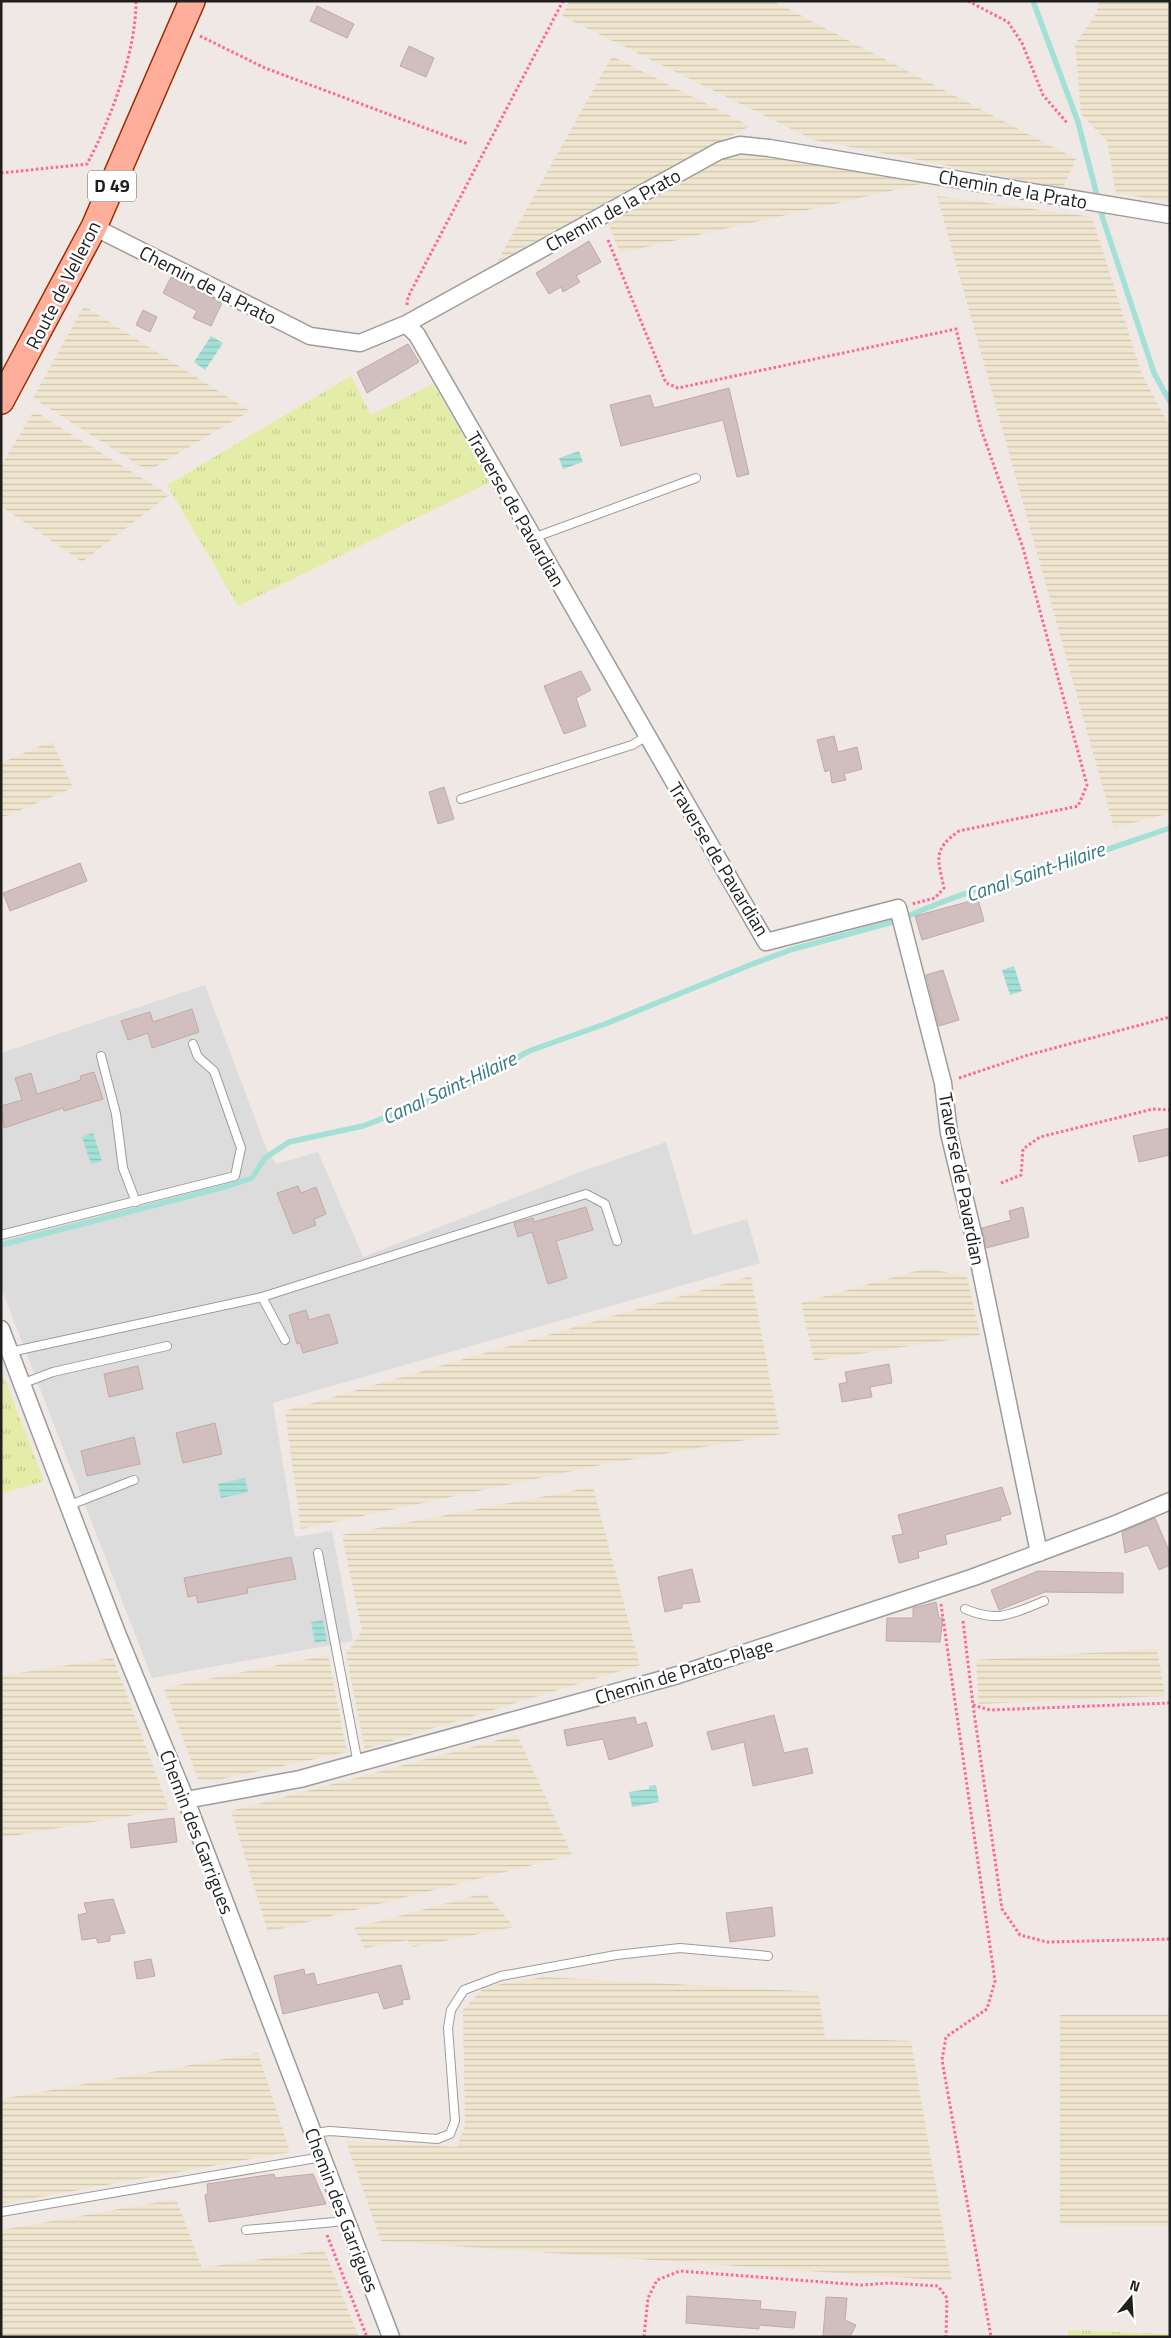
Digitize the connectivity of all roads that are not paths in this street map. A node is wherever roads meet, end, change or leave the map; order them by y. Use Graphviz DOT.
graph roads {
  1 [pos="192,1"];
  2 [pos="1170,215"];
  3 [pos="94,227"];
  4 [pos="406,324"];
  5 [pos="1,401"];
  6 [pos="696,478"];
  7 [pos="533,538"];
  8 [pos="647,736"];
  9 [pos="461,799"];
  10 [pos="193,1044"];
  11 [pos="101,1056"];
  12 [pos="136,1202"];
  13 [pos="1,1235"];
  14 [pos="617,1241"];
  15 [pos="262,1297"];
  16 [pos="1,1329"];
  17 [pos="285,1340"];
  18 [pos="167,1346"];
  19 [pos="10,1352"];
  20 [pos="24,1383"];
  21 [pos="134,1480"];
  22 [pos="1170,1501"];
  23 [pos="70,1505"];
  24 [pos="318,1553"];
  25 [pos="1039,1553"];
  26 [pos="1044,1601"];
  27 [pos="965,1609"];
  28 [pos="358,1764"];
  29 [pos="186,1800"];
  30 [pos="768,1956"];
  31 [pos="313,2133"];
  32 [pos="322,2157"];
  33 [pos="1,2212"];
  34 [pos="346,2221"];
  35 [pos="246,2230"];
  36 [pos="391,2337"];
  1 -- 3 [label="main road, Route de Velleron / D 49"];
  2 -- 4 [label="street, Chemin de la Prato"];
  3 -- 4 [label="street, Chemin de la Prato"];
  3 -- 5 [label="main road, Route de Velleron / D 49"];
  4 -- 7 [label="street, Traverse de Pavardian"];
  6 -- 7 [label="lane"];
  7 -- 8 [label="street, Traverse de Pavardian"];
  8 -- 9 [label="lane"];
  8 -- 25 [label="street, Traverse de Pavardian"];
  10 -- 12 [label="lane"];
  11 -- 12 [label="lane"];
  12 -- 13 [label="lane"];
  14 -- 15 [label="lane"];
  15 -- 17 [label="lane"];
  15 -- 19 [label="lane"];
  16 -- 19 [label="street, Chemin des Garrigues"];
  18 -- 20 [label="lane"];
  19 -- 20 [label="street, Chemin des Garrigues"];
  20 -- 23 [label="street, Chemin des Garrigues"];
  21 -- 23 [label="lane"];
  22 -- 25 [label="street, Chemin de Prato-Plage"];
  23 -- 29 [label="street, Chemin des Garrigues"];
  24 -- 28 [label="lane"];
  25 -- 28 [label="street, Chemin de Prato-Plage"];
  26 -- 27 [label="lane"];
  28 -- 29 [label="street, Chemin de Prato-Plage"];
  29 -- 31 [label="street, Chemin des Garrigues"];
  30 -- 31 [label="lane"];
  31 -- 32 [label="street, Chemin des Garrigues"];
  32 -- 33 [label="lane"];
  32 -- 34 [label="street, Chemin des Garrigues"];
  34 -- 35 [label="lane"];
  34 -- 36 [label="street, Chemin des Garrigues"];
}
